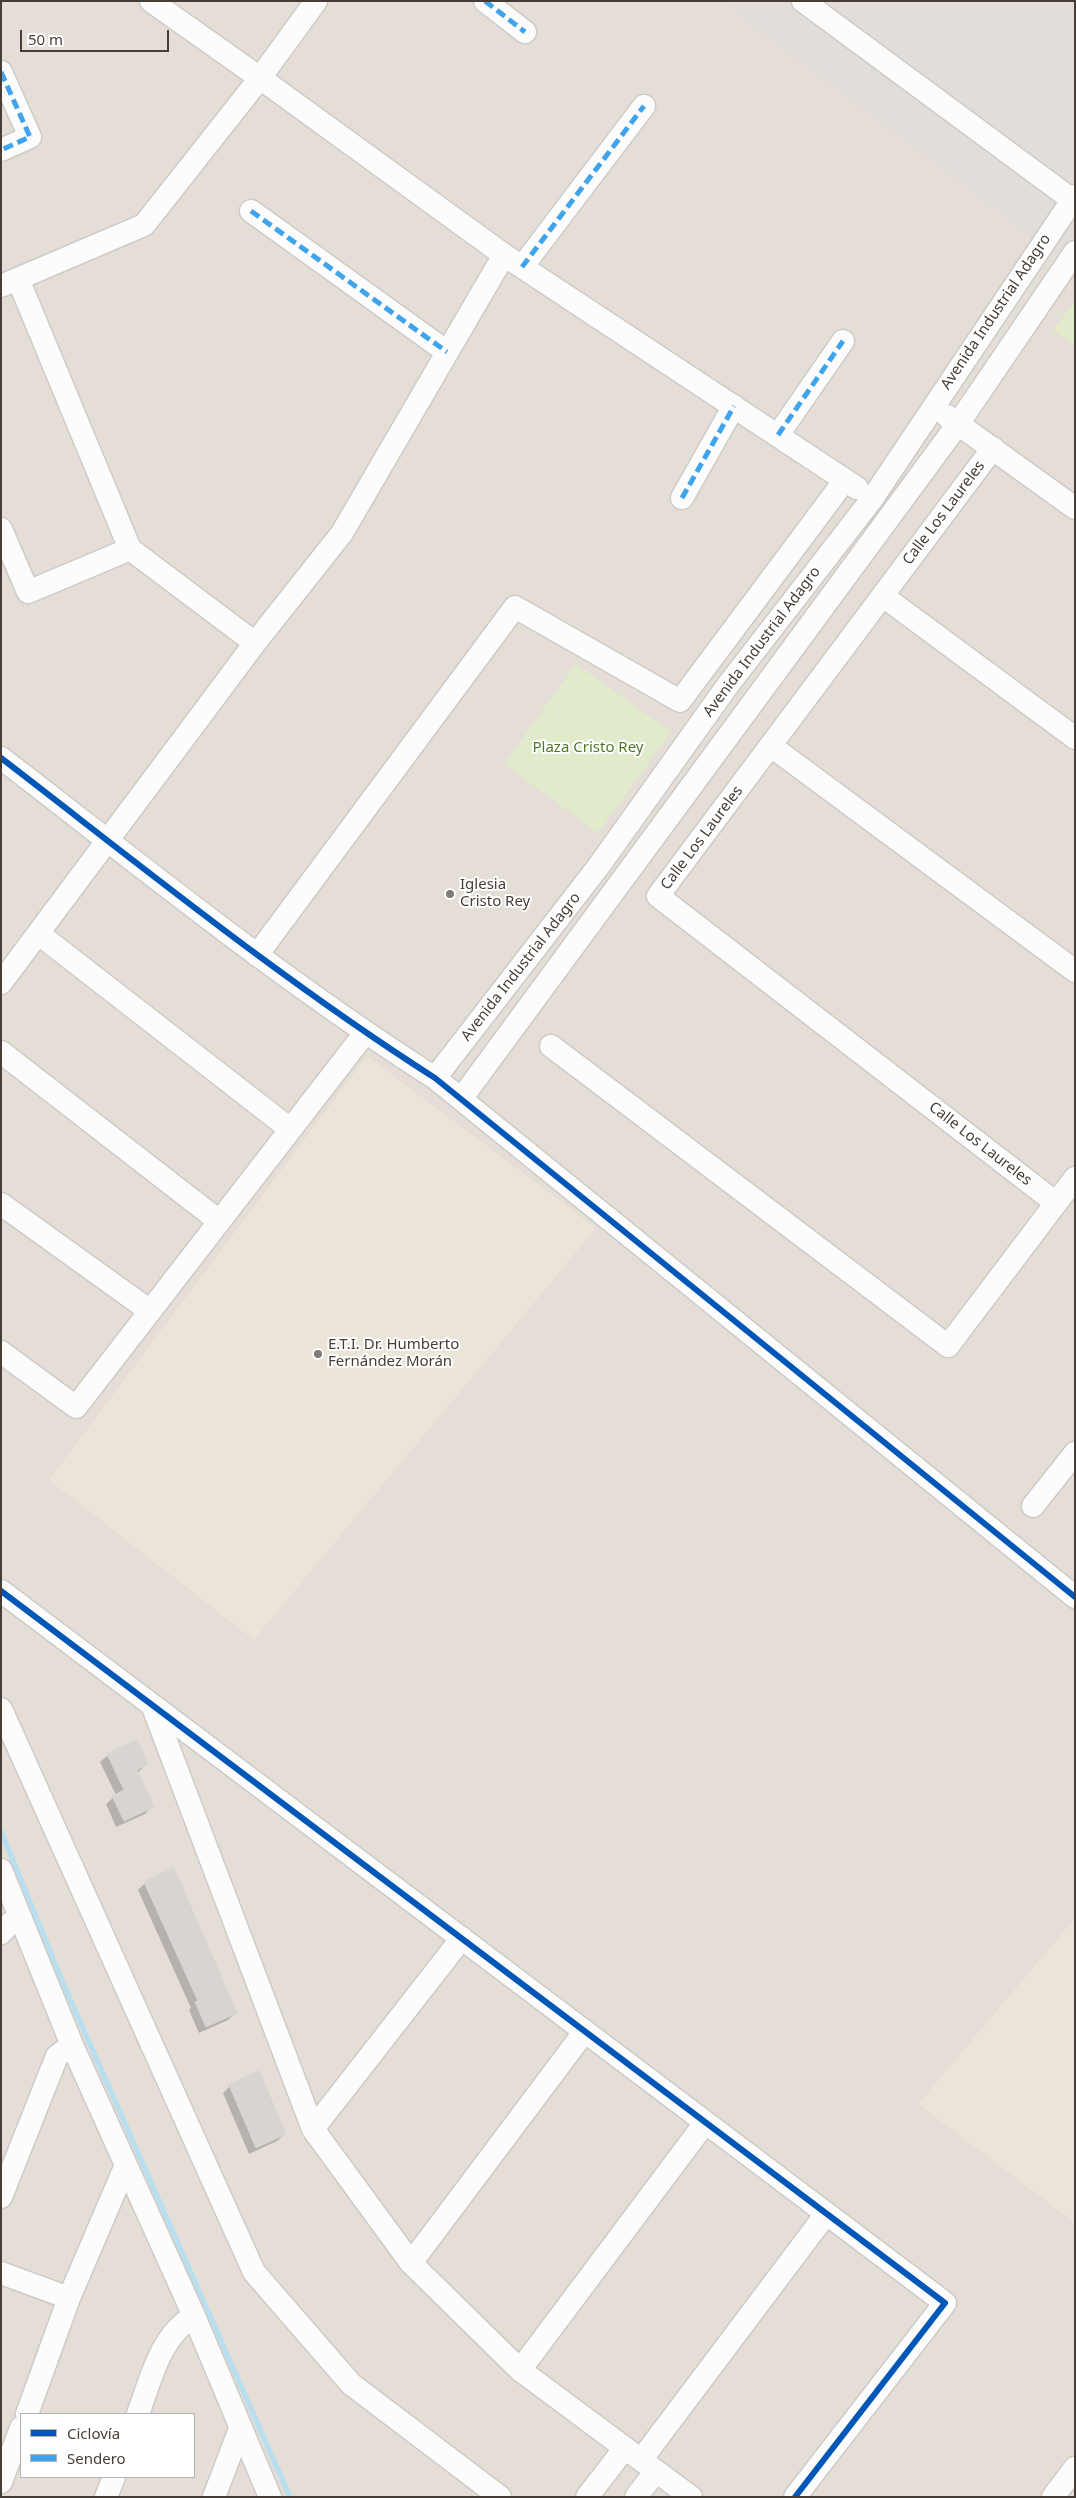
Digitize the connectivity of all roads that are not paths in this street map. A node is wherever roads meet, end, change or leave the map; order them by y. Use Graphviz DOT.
graph roads {
  1 [pos="151,1"];
  2 [pos="316,1"];
  3 [pos="485,1"];
  4 [pos="802,1"];
  5 [pos="525,32"];
  6 [pos="1,72"];
  7 [pos="260,78"];
  8 [pos="644,106"];
  9 [pos="1,150"];
  10 [pos="1073,198"];
  11 [pos="252,211"];
  12 [pos="1075,252"];
  13 [pos="504,255"];
  14 [pos="522,268"];
  15 [pos="10,282"];
  16 [pos="843,341"];
  17 [pos="447,352"];
  18 [pos="734,406"];
  19 [pos="934,407"];
  20 [pos="958,424"];
  21 [pos="778,435"];
  22 [pos="993,448"];
  23 [pos="845,480"];
  24 [pos="682,498"];
  25 [pos="872,499"];
  26 [pos="1075,508"];
  27 [pos="1,529"];
  28 [pos="130,550"];
  29 [pos="883,596"];
  30 [pos="255,643"];
  31 [pos="1075,738"];
  32 [pos="771,746"];
  33 [pos="1,758"];
  34 [pos="108,840"];
  35 [pos="39,934"];
  36 [pos="257,955"];
  37 [pos="1075,971"];
  38 [pos="1,982"];
  39 [pos="365,1033"];
  40 [pos="551,1046"];
  41 [pos="1,1052"];
  42 [pos="435,1078"];
  43 [pos="461,1099"];
  44 [pos="290,1129"];
  45 [pos="1075,1178"];
  46 [pos="1056,1203"];
  47 [pos="1,1204"];
  48 [pos="219,1221"];
  49 [pos="150,1311"];
  50 [pos="1,1352"];
  51 [pos="1075,1452"];
  52 [pos="1033,1506"];
  53 [pos="1,1590"];
  54 [pos="1075,1597"];
  55 [pos="153,1707"];
  56 [pos="1,1710"];
  57 [pos="11,1749"];
  58 [pos="1,1870"];
  59 [pos="20,1917"];
  60 [pos="1,1933"];
  61 [pos="462,1938"];
  62 [pos="584,2031"];
  63 [pos="72,2045"];
  64 [pos="705,2123"];
  65 [pos="313,2129"];
  66 [pos="126,2165"];
  67 [pos="1,2197"];
  68 [pos="826,2214"];
  69 [pos="411,2263"];
  70 [pos="1,2274"];
  71 [pos="70,2298"];
  72 [pos="194,2316"];
  73 [pos="520,2370"];
  74 [pos="26,2413"];
  75 [pos="138,2413"];
  76 [pos="240,2430"];
  77 [pos="20,2431"];
  78 [pos="641,2459"];
  79 [pos="1075,2468"];
  80 [pos="114,2478"];
  81 [pos="1,2482"];
  82 [pos="106,2497"];
  83 [pos="214,2497"];
  84 [pos="270,2497"];
  85 [pos="500,2497"];
  86 [pos="587,2497"];
  87 [pos="636,2497"];
  88 [pos="691,2497"];
  89 [pos="795,2497"];
  90 [pos="1053,2497"];
  1 -- 7 [label="street"];
  2 -- 7 [label="street"];
  3 -- 5 [label="street"];
  4 -- 10 [label="street"];
  6 -- 9 [label="street"];
  7 -- 13 [label="street"];
  7 -- 15 [label="street"];
  8 -- 14 [label="street"];
  10 -- 19 [label="street, Avenida Industrial Adagro"];
  11 -- 17 [label="street"];
  12 -- 20 [label="street, Avenida Industrial Adagro"];
  13 -- 14 [label="street"];
  13 -- 17 [label="street"];
  14 -- 18 [label="street"];
  15 -- 28 [label="street"];
  16 -- 21 [label="street"];
  17 -- 30 [label="street"];
  18 -- 21 [label="street"];
  18 -- 24 [label="street"];
  19 -- 20 [label="street"];
  19 -- 25 [label="street, Avenida Industrial Adagro"];
  20 -- 22 [label="street"];
  20 -- 43 [label="street, Avenida Industrial Adagro"];
  21 -- 23 [label="street"];
  22 -- 26 [label="street"];
  22 -- 29 [label="street, Calle Los Laureles"];
  23 -- 25 [label="street"];
  23 -- 36 [label="street"];
  25 -- 42 [label="street, Avenida Industrial Adagro"];
  27 -- 28 [label="street"];
  28 -- 30 [label="street"];
  29 -- 31 [label="street"];
  29 -- 32 [label="street, Calle Los Laureles"];
  30 -- 34 [label="street"];
  32 -- 37 [label="street"];
  32 -- 46 [label="street, Calle Los Laureles"];
  33 -- 34 [label="street"];
  34 -- 35 [label="street"];
  34 -- 36 [label="street"];
  35 -- 38 [label="street"];
  35 -- 44 [label="street"];
  36 -- 39 [label="street"];
  39 -- 42 [label="street"];
  39 -- 44 [label="street"];
  40 -- 46 [label="street"];
  41 -- 48 [label="street"];
  42 -- 43 [label="street"];
  43 -- 54 [label="street"];
  44 -- 48 [label="street"];
  45 -- 46 [label="street"];
  47 -- 49 [label="street"];
  48 -- 49 [label="street"];
  49 -- 50 [label="street"];
  51 -- 52 [label="street"];
  53 -- 55 [label="street"];
  55 -- 61 [label="street"];
  55 -- 65 [label="street"];
  56 -- 57 [label="street"];
  57 -- 85 [label="street"];
  58 -- 59 [label="street"];
  59 -- 60 [label="street"];
  59 -- 63 [label="street"];
  61 -- 62 [label="street"];
  61 -- 65 [label="street"];
  62 -- 64 [label="street"];
  62 -- 69 [label="street"];
  63 -- 66 [label="street"];
  63 -- 67 [label="street"];
  64 -- 68 [label="street"];
  64 -- 73 [label="street"];
  65 -- 69 [label="street"];
  66 -- 71 [label="street"];
  66 -- 72 [label="street"];
  68 -- 78 [label="street"];
  68 -- 89 [label="street"];
  69 -- 73 [label="street"];
  70 -- 71 [label="street"];
  71 -- 74 [label="street"];
  72 -- 75 [label="street"];
  72 -- 76 [label="street"];
  73 -- 78 [label="street"];
  76 -- 83 [label="street"];
  76 -- 84 [label="street"];
  77 -- 81 [label="street"];
  78 -- 86 [label="street"];
  78 -- 87 [label="street"];
  78 -- 88 [label="street"];
  79 -- 90 [label="street"];
  80 -- 82 [label="street"];
}
